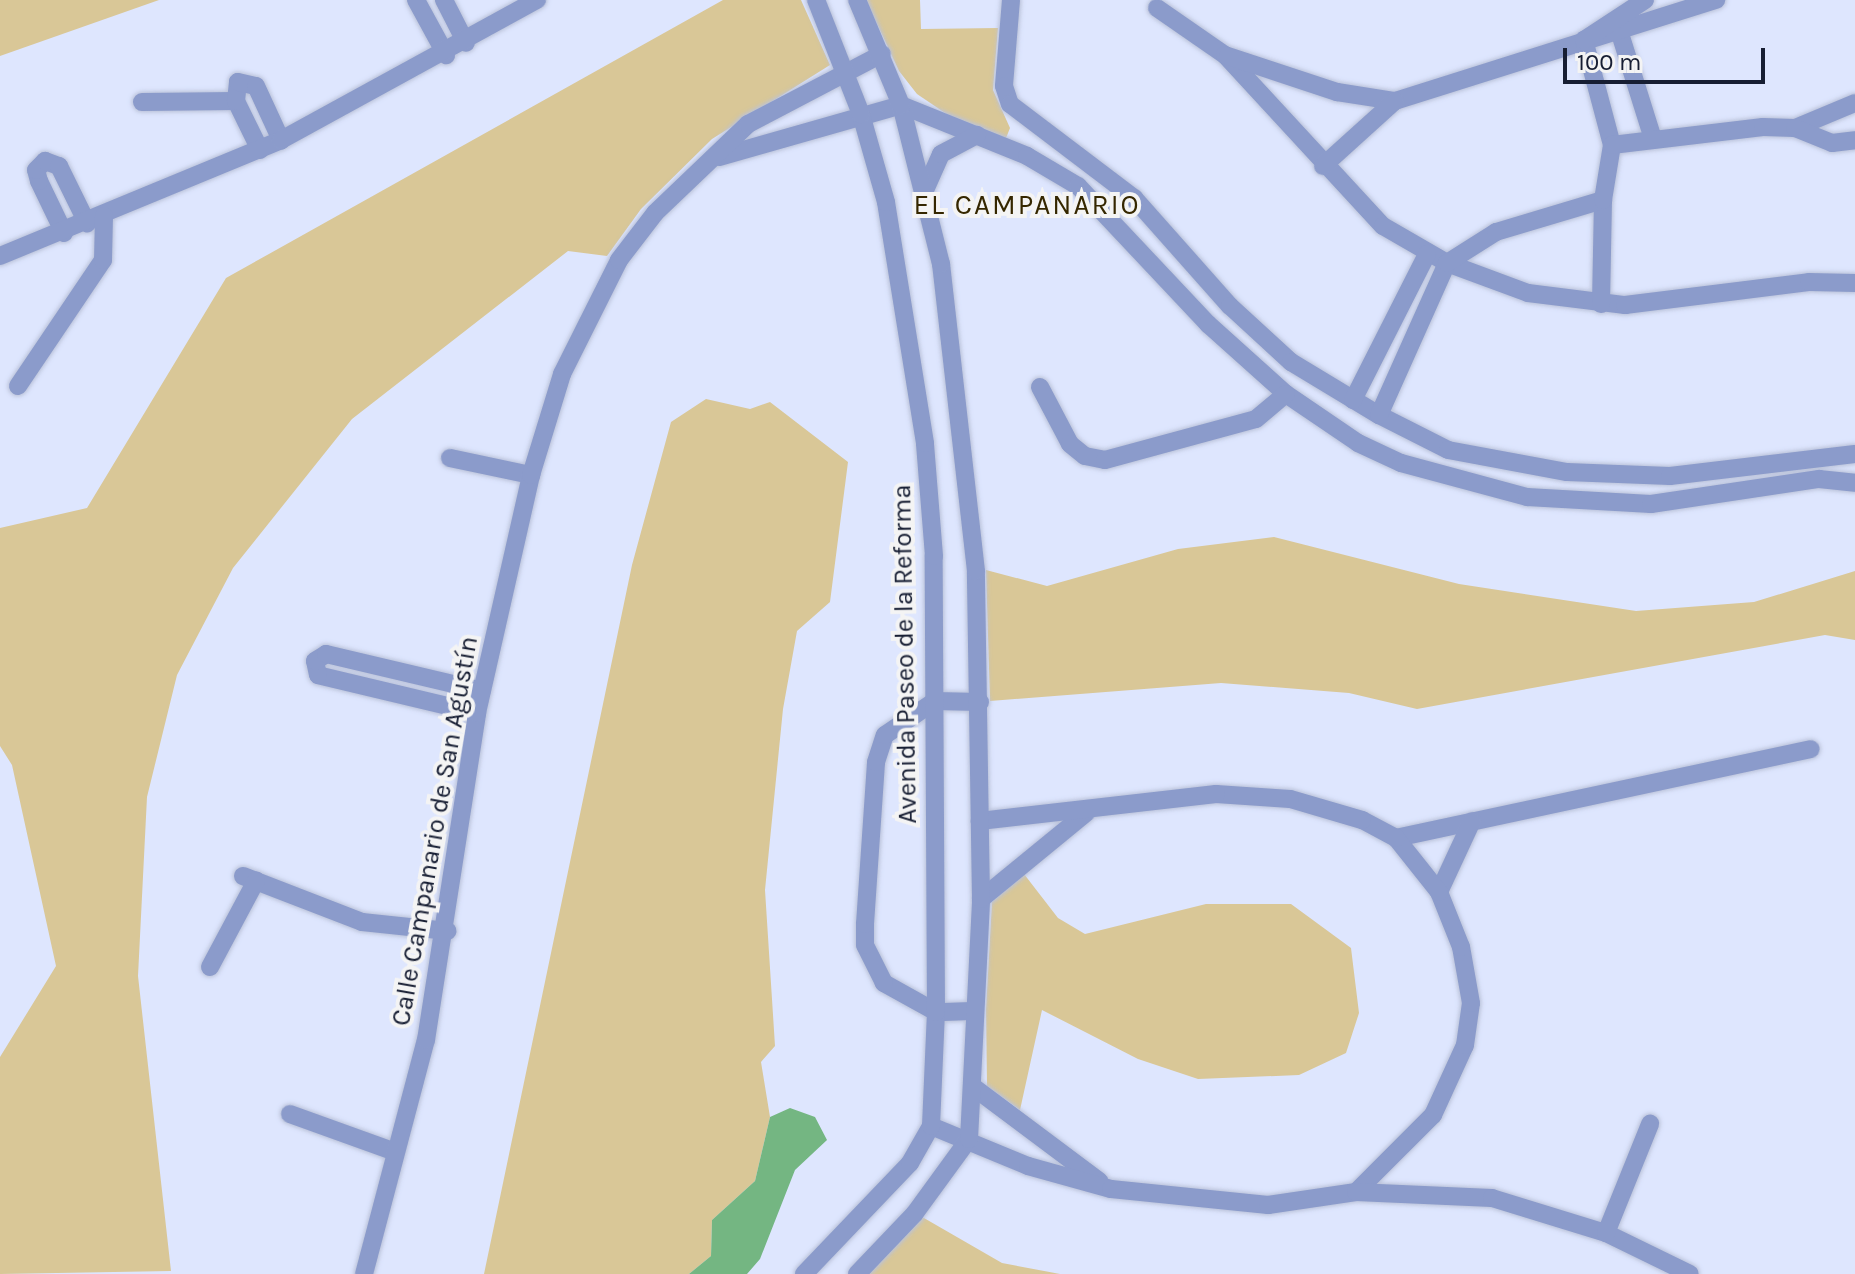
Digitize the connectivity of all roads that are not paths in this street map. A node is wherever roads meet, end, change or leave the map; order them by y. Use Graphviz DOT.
graph roads {
  1 [pos="416,0"];
  2 [pos="444,0"];
  3 [pos="537,0"];
  4 [pos="816,0"];
  5 [pos="857,0"];
  6 [pos="1011,0"];
  7 [pos="1645,0"];
  8 [pos="1716,0"];
  9 [pos="1157,8"];
  10 [pos="1617,25"];
  11 [pos="1584,40"];
  12 [pos="466,43"];
  13 [pos="882,54"];
  14 [pos="446,55"];
  15 [pos="1225,55"];
  16 [pos="844,70"];
  17 [pos="236,101"];
  18 [pos="1395,101"];
  19 [pos="142,102"];
  20 [pos="1855,103"];
  21 [pos="901,105"];
  22 [pos="861,114"];
  23 [pos="1795,128"];
  24 [pos="977,135"];
  25 [pos="1652,136"];
  26 [pos="281,140"];
  27 [pos="1855,140"];
  28 [pos="1612,145"];
  29 [pos="260,150"];
  30 [pos="712,160"];
  31 [pos="1323,166"];
  32 [pos="925,192"];
  33 [pos="1603,200"];
  34 [pos="95,219"];
  35 [pos="64,233"];
  36 [pos="1427,254"];
  37 [pos="0,256"];
  38 [pos="1447,263"];
  39 [pos="1855,283"];
  40 [pos="1601,304"];
  41 [pos="18,386"];
  42 [pos="1040,387"];
  43 [pos="1286,394"];
  44 [pos="1353,400"];
  45 [pos="1379,415"];
  46 [pos="1855,454"];
  47 [pos="450,458"];
  48 [pos="531,475"];
  49 [pos="1855,483"];
  50 [pos="482,691"];
  51 [pos="935,701"];
  52 [pos="980,702"];
  53 [pos="477,713"];
  54 [pos="1811,749"];
  55 [pos="1086,813"];
  56 [pos="980,821"];
  57 [pos="1472,821"];
  58 [pos="1396,838"];
  59 [pos="1439,892"];
  60 [pos="981,899"];
  61 [pos="448,931"];
  62 [pos="210,967"];
  63 [pos="972,1011"];
  64 [pos="936,1012"];
  65 [pos="976,1089"];
  66 [pos="290,1114"];
  67 [pos="1650,1124"];
  68 [pos="931,1126"];
  69 [pos="969,1139"];
  70 [pos="393,1151"];
  71 [pos="1111,1189"];
  72 [pos="1356,1192"];
  73 [pos="1606,1233"];
  74 [pos="364,1274"];
  75 [pos="804,1274"];
  76 [pos="857,1274"];
  77 [pos="1690,1274"];
  1 -- 14 [label="street"];
  2 -- 12 [label="street"];
  3 -- 12 [label="street"];
  4 -- 16 [label="street, Avenida Paseo de la Reforma"];
  5 -- 13 [label="street"];
  6 -- 44 [label="street"];
  7 -- 10 [label="street"];
  8 -- 10 [label="street"];
  9 -- 15 [label="street"];
  10 -- 11 [label="street"];
  10 -- 25 [label="street"];
  11 -- 18 [label="street"];
  11 -- 28 [label="street"];
  12 -- 14 [label="street"];
  13 -- 16 [label="street, Calle Campanario de San Agustín"];
  13 -- 21 [label="street"];
  14 -- 26 [label="street"];
  15 -- 18 [label="street"];
  15 -- 31 [label="street"];
  16 -- 22 [label="street, Avenida Paseo de la Reforma"];
  16 -- 30 [label="street, Calle Campanario de San Agustín"];
  17 -- 19 [label="street"];
  17 -- 26 [label="street"];
  17 -- 29 [label="street"];
  18 -- 31 [label="street"];
  20 -- 23 [label="street"];
  21 -- 22 [label="street, Calle Campanario de San Agustín"];
  21 -- 24 [label="street"];
  21 -- 32 [label="street"];
  22 -- 30 [label="street, Calle Campanario de San Agustín"];
  22 -- 51 [label="street, Avenida Paseo de la Reforma"];
  23 -- 25 [label="street"];
  23 -- 27 [label="street"];
  24 -- 32 [label="street"];
  24 -- 43 [label="street"];
  25 -- 28 [label="street"];
  26 -- 29 [label="street"];
  28 -- 33 [label="street"];
  29 -- 34 [label="street"];
  30 -- 48 [label="street, Calle Campanario de San Agustín"];
  31 -- 36 [label="street"];
  32 -- 52 [label="street"];
  33 -- 38 [label="street"];
  33 -- 40 [label="street"];
  34 -- 35 [label="street"];
  34 -- 35 [label="street"];
  34 -- 41 [label="street"];
  35 -- 37 [label="street"];
  36 -- 38 [label="street"];
  36 -- 44 [label="street"];
  38 -- 40 [label="street"];
  38 -- 45 [label="street"];
  39 -- 40 [label="street"];
  42 -- 43 [label="street"];
  43 -- 49 [label="street"];
  44 -- 45 [label="street"];
  45 -- 46 [label="street"];
  47 -- 48 [label="street"];
  48 -- 50 [label="street, Calle Campanario de San Agustín"];
  50 -- 53 [label="street, Calle Campanario de San Agustín"];
  50 -- 53 [label="street"];
  51 -- 52 [label="street"];
  51 -- 64 [label="street, Avenida Paseo de la Reforma"];
  51 -- 64 [label="street"];
  52 -- 56 [label="street"];
  53 -- 61 [label="street, Calle Campanario de San Agustín"];
  54 -- 57 [label="street"];
  55 -- 56 [label="street"];
  55 -- 58 [label="street"];
  55 -- 60 [label="street"];
  56 -- 60 [label="street"];
  57 -- 58 [label="street"];
  57 -- 59 [label="street"];
  58 -- 59 [label="street"];
  59 -- 72 [label="street"];
  60 -- 63 [label="street"];
  61 -- 62 [label="street"];
  61 -- 70 [label="street, Calle Campanario de San Agustín"];
  63 -- 64 [label="street"];
  63 -- 65 [label="street"];
  64 -- 68 [label="street, Avenida Paseo de la Reforma"];
  65 -- 69 [label="street"];
  65 -- 71 [label="street"];
  66 -- 70 [label="street"];
  67 -- 73 [label="street"];
  68 -- 69 [label="street"];
  68 -- 75 [label="street, Avenida Paseo de la Reforma"];
  69 -- 71 [label="street"];
  69 -- 76 [label="street"];
  70 -- 74 [label="street, Calle Campanario de San Agustín"];
  71 -- 72 [label="street"];
  72 -- 73 [label="street"];
  73 -- 77 [label="street"];
}
